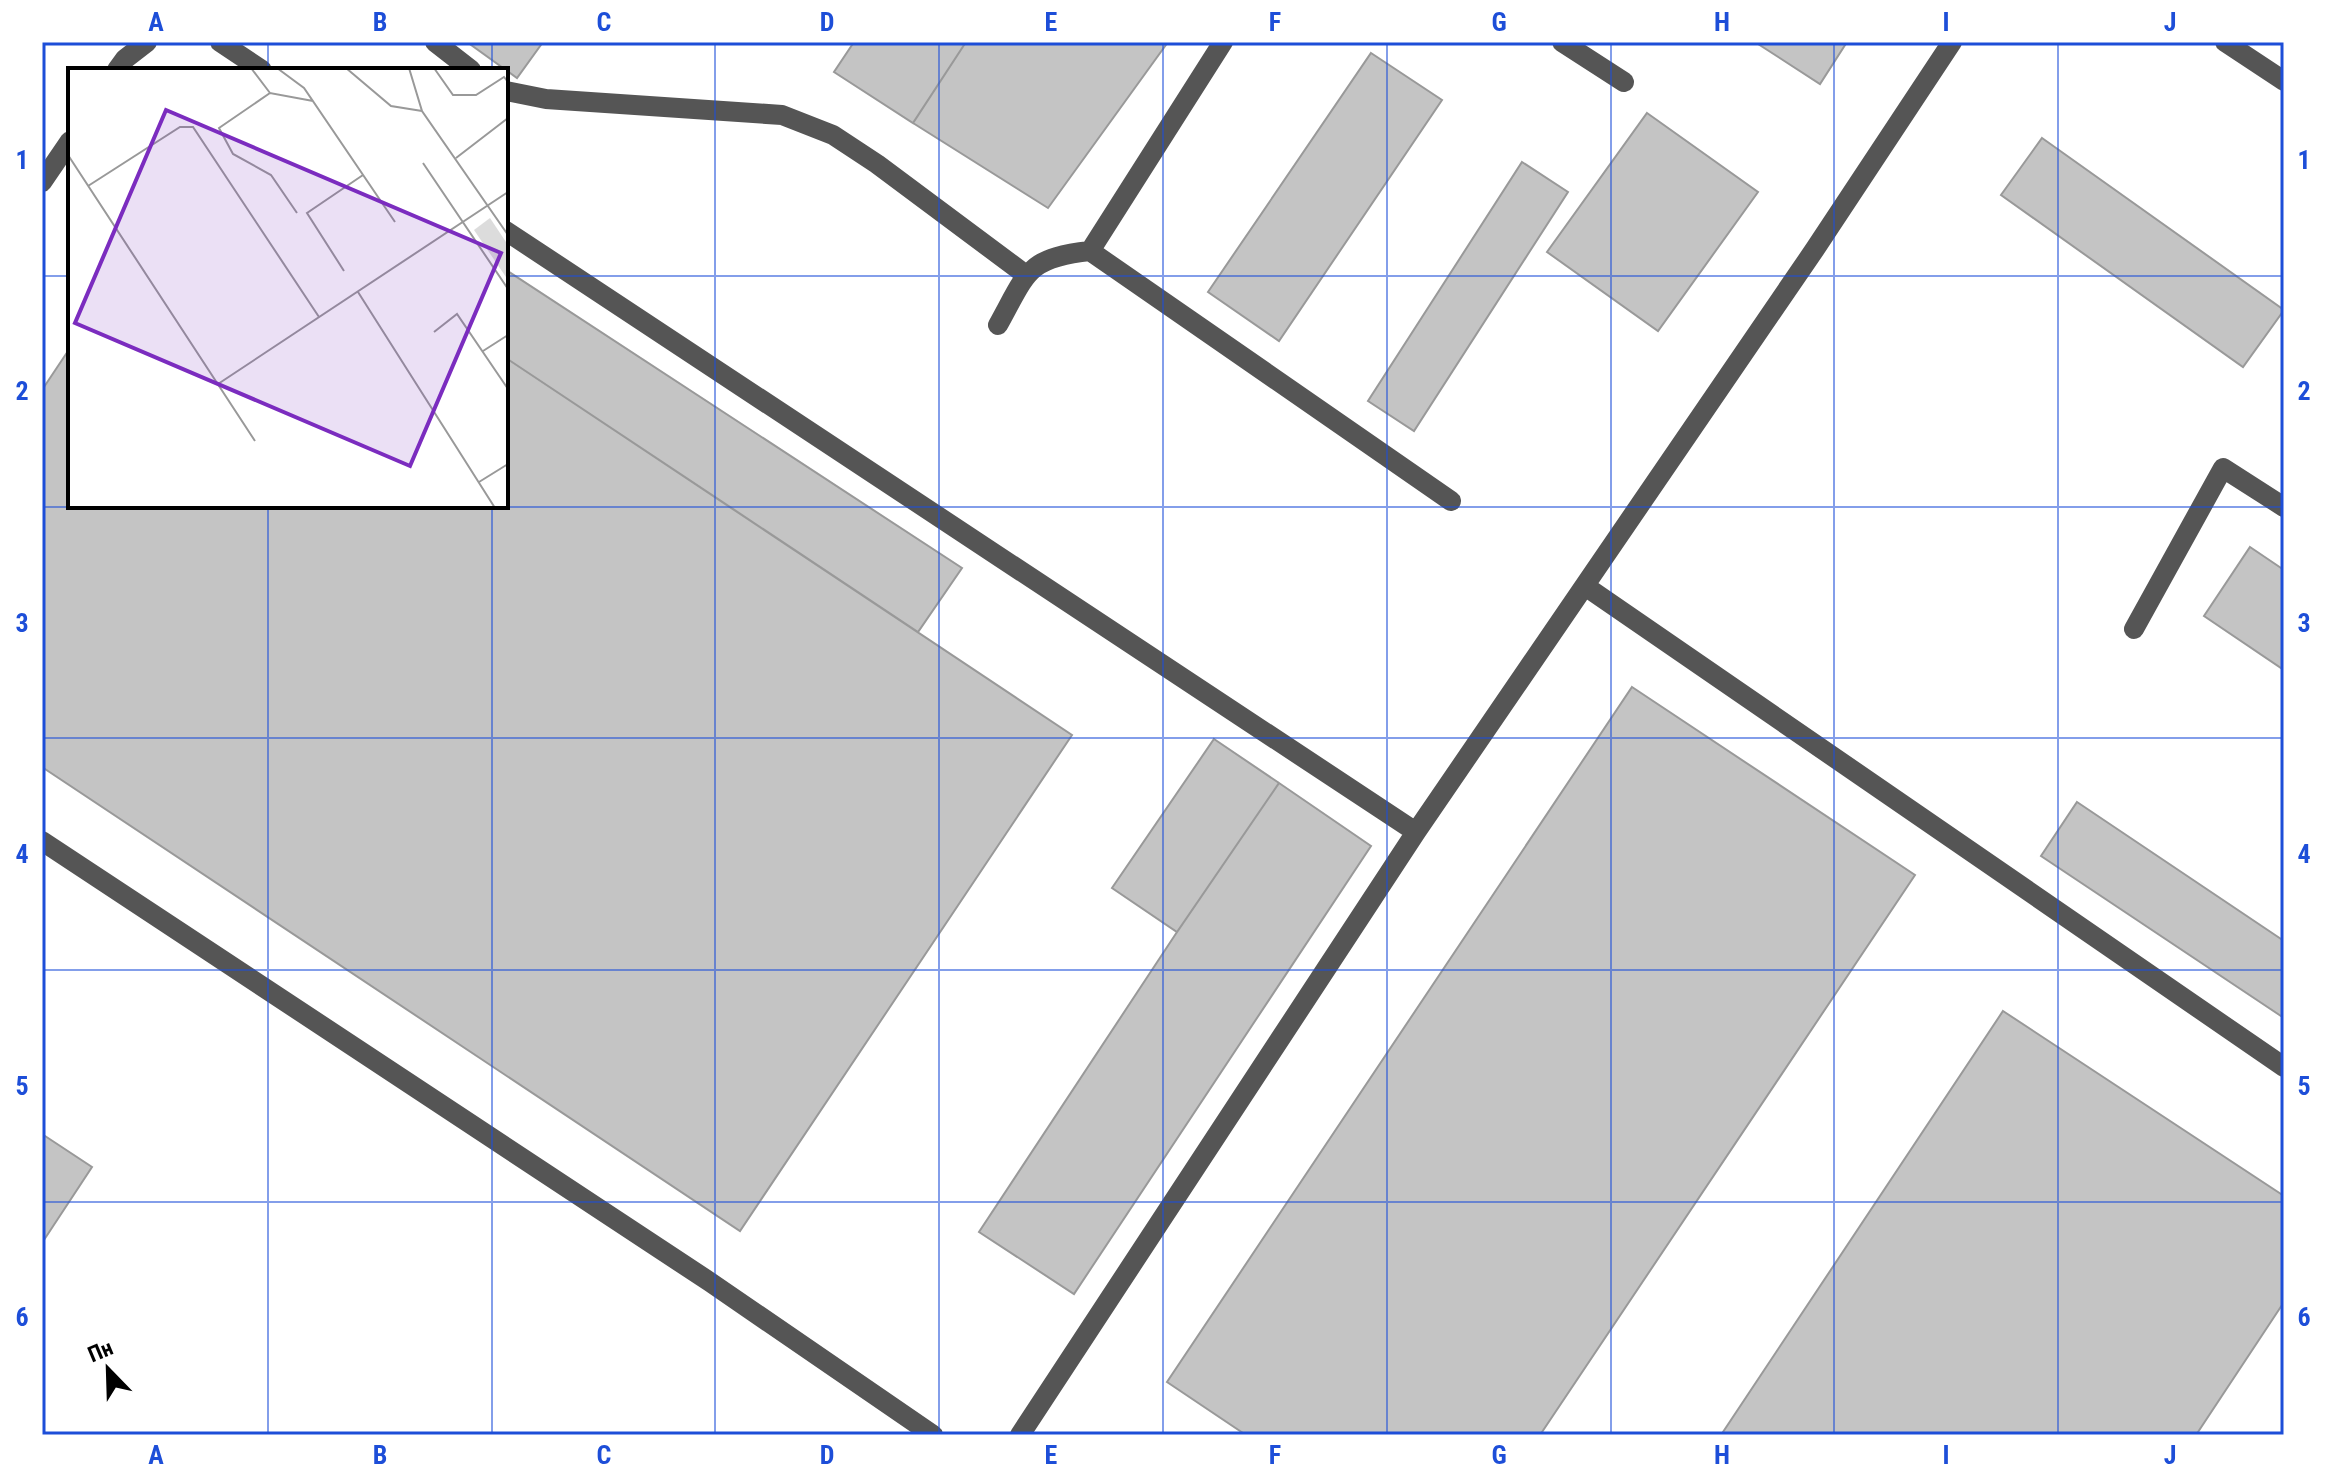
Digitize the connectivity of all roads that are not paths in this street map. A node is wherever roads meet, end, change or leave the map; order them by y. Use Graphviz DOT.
graph roads {
  1 [pos="147,42"];
  2 [pos="220,42"];
  3 [pos="435,42"];
  4 [pos="1223,42"];
  5 [pos="1562,42"];
  6 [pos="1952,42"];
  7 [pos="2225,42"];
  8 [pos="118,68"];
  9 [pos="259,68"];
  10 [pos="468,68"];
  11 [pos="2284,81"];
  12 [pos="1624,82"];
  13 [pos="508,91"];
  14 [pos="68,144"];
  15 [pos="42,182"];
  16 [pos="508,232"];
  17 [pos="1090,251"];
  18 [pos="1026,275"];
  19 [pos="998,325"];
  20 [pos="1451,501"];
  21 [pos="2284,507"];
  22 [pos="1585,586"];
  23 [pos="2134,629"];
  24 [pos="1416,832"];
  25 [pos="42,841"];
  26 [pos="2284,1067"];
  27 [pos="933,1435"];
  28 [pos="1020,1435"];
  1 -- 8 [label="street"];
  2 -- 9 [label="street"];
  3 -- 10 [label="street"];
  4 -- 17 [label="street"];
  5 -- 12 [label="street"];
  6 -- 22 [label="street"];
  7 -- 11 [label="street"];
  13 -- 18 [label="street"];
  14 -- 15 [label="street"];
  16 -- 24 [label="street"];
  17 -- 18 [label="street"];
  17 -- 20 [label="street"];
  18 -- 19 [label="street"];
  21 -- 23 [label="street"];
  22 -- 24 [label="street"];
  22 -- 26 [label="street"];
  24 -- 28 [label="street"];
  25 -- 27 [label="street"];
}
